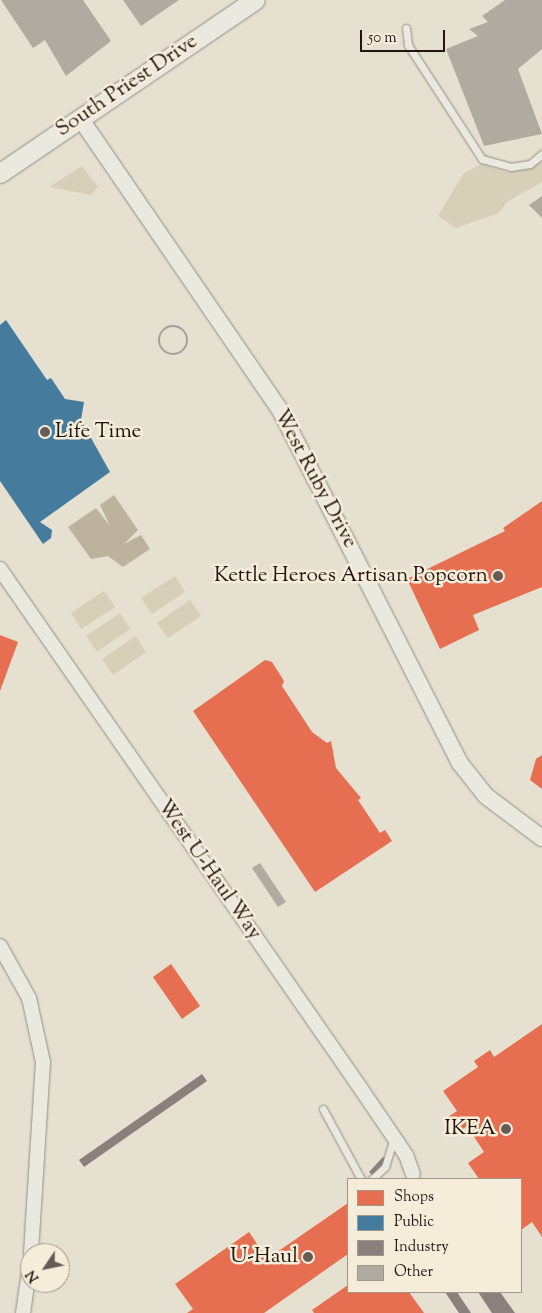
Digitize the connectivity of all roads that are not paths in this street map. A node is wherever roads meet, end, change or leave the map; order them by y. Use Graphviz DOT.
graph roads {
  1 [pos="255,0"];
  2 [pos="406,28"];
  3 [pos="80,118"];
  4 [pos="542,154"];
  5 [pos="0,173"];
  6 [pos="0,569"];
  7 [pos="542,838"];
  8 [pos="0,946"];
  9 [pos="323,1109"];
  10 [pos="394,1138"];
  11 [pos="413,1174"];
  12 [pos="360,1178"];
  13 [pos="373,1178"];
  14 [pos="32,1243"];
  15 [pos="26,1293"];
  16 [pos="23,1313"];
  1 -- 3 [label="main road, South Priest Drive"];
  2 -- 4 [label="lane"];
  3 -- 5 [label="main road, South Priest Drive"];
  3 -- 7 [label="street, West Ruby Drive"];
  6 -- 10 [label="street, West U-Haul Way"];
  8 -- 14 [label="street"];
  9 -- 12 [label="lane"];
  10 -- 11 [label="street, West U-Haul Way"];
  10 -- 13 [label="lane"];
  15 -- 16 [label="street"];
}
